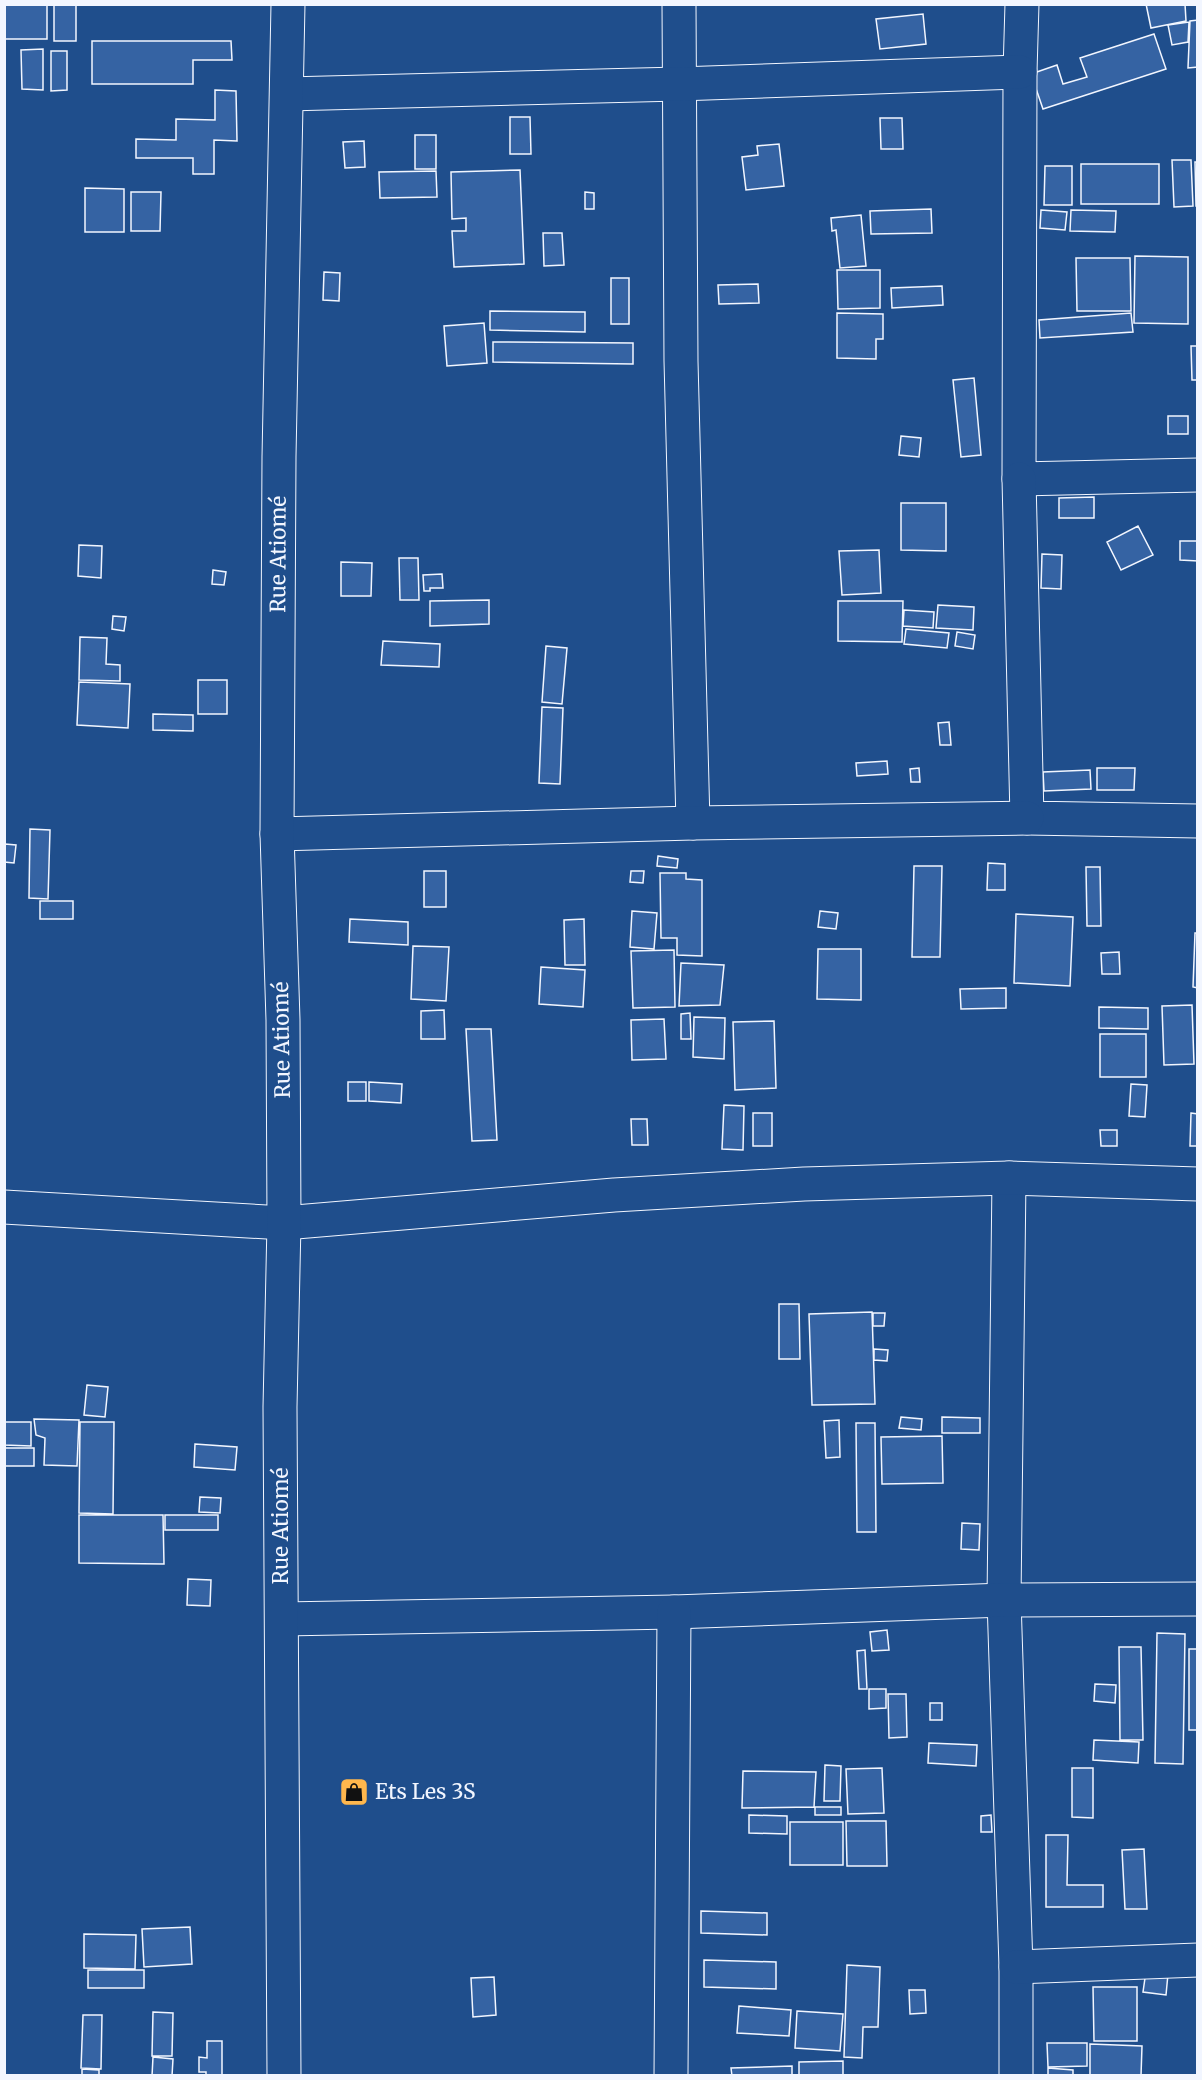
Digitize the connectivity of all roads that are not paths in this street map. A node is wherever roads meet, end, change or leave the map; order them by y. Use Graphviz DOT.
graph roads {
  1 [pos="288,4"];
  2 [pos="679,4"];
  3 [pos="1023,4"];
  4 [pos="1020,72"];
  5 [pos="679,84"];
  6 [pos="287,94"];
  7 [pos="1197,475"];
  8 [pos="1019,479"];
  9 [pos="1027,818"];
  10 [pos="1197,821"];
  11 [pos="693,823"];
  12 [pos="277,834"];
  13 [pos="1009,1178"];
  14 [pos="1197,1184"];
  15 [pos="4,1206"];
  16 [pos="284,1223"];
  17 [pos="1197,1599"];
  18 [pos="1004,1600"];
  19 [pos="674,1612"];
  20 [pos="282,1619"];
  21 [pos="1197,1960"];
  22 [pos="1016,1967"];
  23 [pos="284,2076"];
  24 [pos="671,2076"];
  25 [pos="1016,2076"];
  1 -- 6 [label="street, Rue Atiomé"];
  2 -- 5 [label="street"];
  3 -- 4 [label="street"];
  4 -- 5 [label="street"];
  4 -- 8 [label="street"];
  5 -- 6 [label="street"];
  5 -- 11 [label="street"];
  6 -- 12 [label="street, Rue Atiomé"];
  7 -- 8 [label="street"];
  8 -- 9 [label="street"];
  9 -- 10 [label="street"];
  9 -- 11 [label="street"];
  11 -- 12 [label="street"];
  12 -- 16 [label="street, Rue Atiomé"];
  13 -- 14 [label="street"];
  13 -- 16 [label="street"];
  13 -- 18 [label="street"];
  15 -- 16 [label="street"];
  16 -- 20 [label="street, Rue Atiomé"];
  17 -- 18 [label="street"];
  18 -- 19 [label="street"];
  18 -- 22 [label="street"];
  19 -- 20 [label="street"];
  19 -- 24 [label="street"];
  20 -- 23 [label="street, Rue Atiomé"];
  21 -- 22 [label="street"];
  22 -- 25 [label="street"];
}
